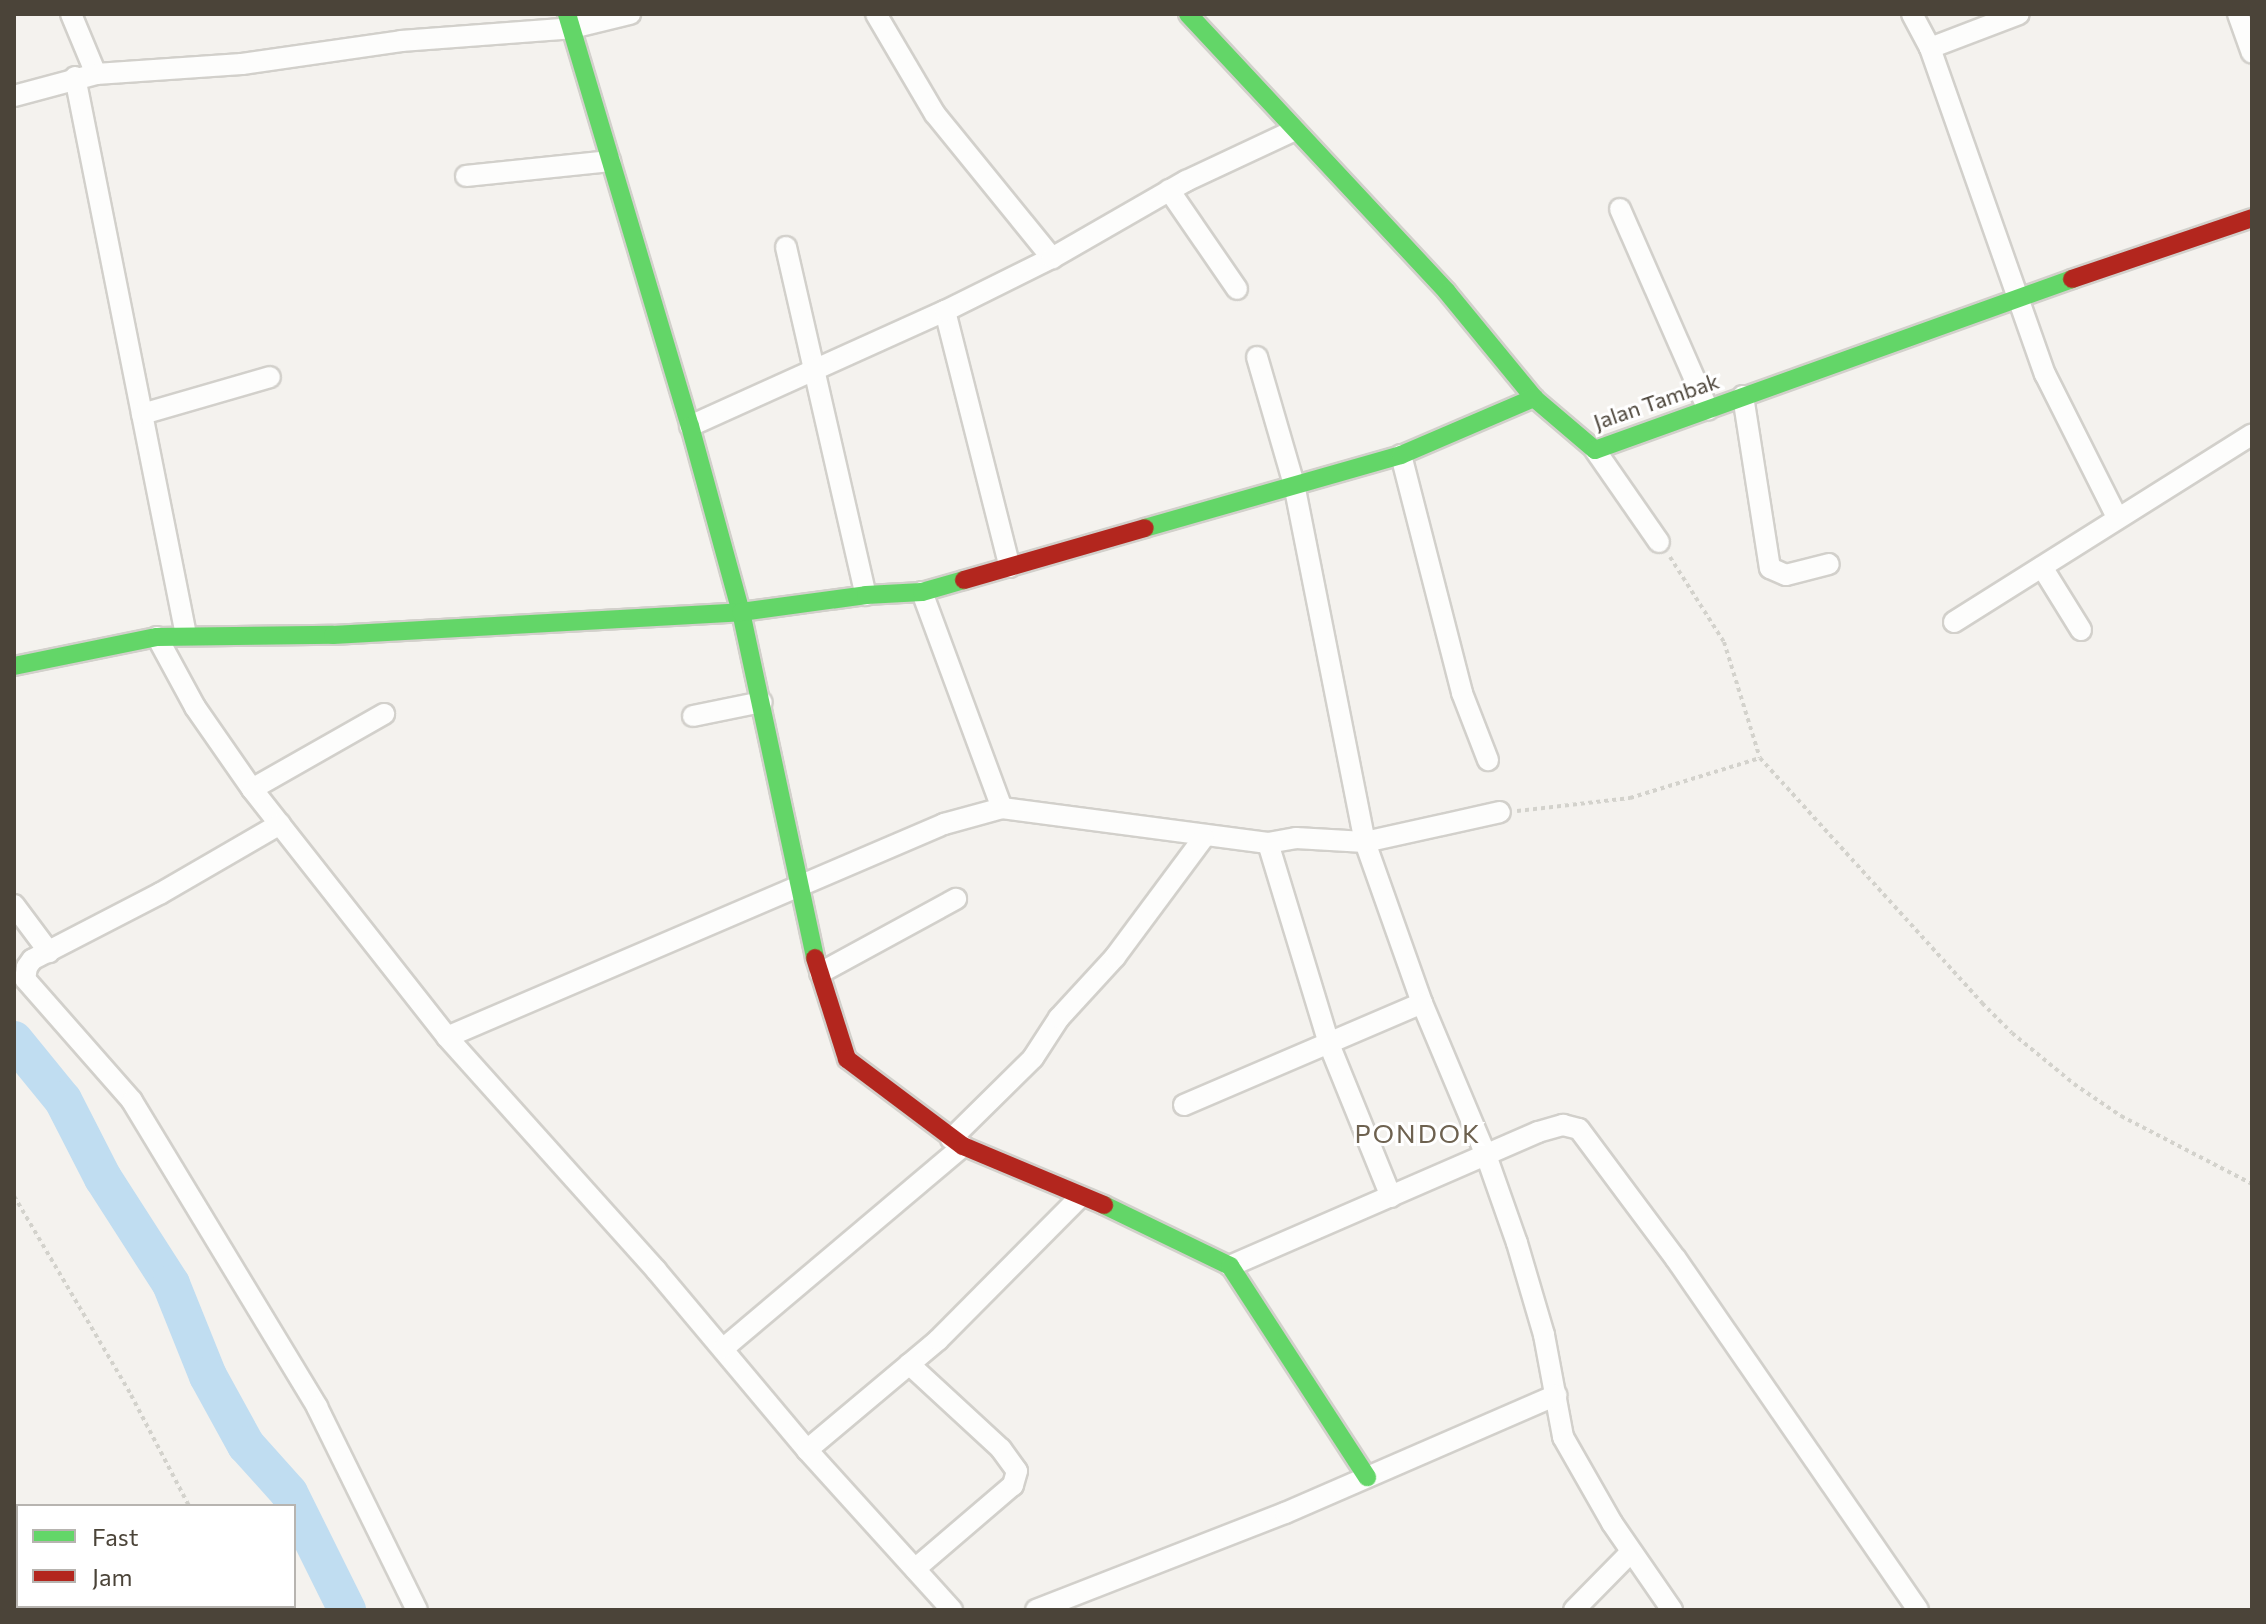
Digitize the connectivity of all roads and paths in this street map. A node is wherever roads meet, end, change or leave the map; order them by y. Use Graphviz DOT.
graph roads {
  1 [pos="71,14"];
  2 [pos="630,14"];
  3 [pos="876,14"];
  4 [pos="1188,14"];
  5 [pos="1912,14"];
  6 [pos="2019,14"];
  7 [pos="2238,14"];
  8 [pos="570,21"];
  9 [pos="1930,48"];
  10 [pos="2252,53"];
  11 [pos="86,75"];
  12 [pos="14,96"];
  13 [pos="1295,130"];
  14 [pos="610,161"];
  15 [pos="466,176"];
  16 [pos="1169,190"];
  17 [pos="1620,209"];
  18 [pos="2252,218"];
  19 [pos="786,247"];
  20 [pos="1052,258"];
  21 [pos="1237,289"];
  22 [pos="2016,298"];
  23 [pos="945,311"];
  24 [pos="1257,357"];
  25 [pos="817,370"];
  26 [pos="270,377"];
  27 [pos="1743,396"];
  28 [pos="1534,398"];
  29 [pos="1708,409"];
  30 [pos="142,414"];
  31 [pos="690,426"];
  32 [pos="2252,434"];
  33 [pos="1595,450"];
  34 [pos="1401,455"];
  35 [pos="1294,484"];
  36 [pos="2117,517"];
  37 [pos="1659,542"];
  38 [pos="1829,564"];
  39 [pos="1010,567"];
  40 [pos="2042,567"];
  41 [pos="922,592"];
  42 [pos="866,595"];
  43 [pos="741,612"];
  44 [pos="1954,622"];
  45 [pos="2081,630"];
  46 [pos="186,635"];
  47 [pos="157,637"];
  48 [pos="16,662"];
  49 [pos="762,702"];
  50 [pos="384,714"];
  51 [pos="693,716"];
  52 [pos="1760,758"];
  53 [pos="1488,760"];
  54 [pos="252,789"];
  55 [pos="1002,808"];
  56 [pos="1500,812"];
  57 [pos="280,824"];
  58 [pos="1204,837"];
  59 [pos="1365,842"];
  60 [pos="1268,843"];
  61 [pos="798,887"];
  62 [pos="956,899"];
  63 [pos="14,905"];
  64 [pos="49,952"];
  65 [pos="820,973"];
  66 [pos="1422,1003"];
  67 [pos="447,1037"];
  68 [pos="1329,1044"];
  69 [pos="1184,1105"];
  70 [pos="954,1150"];
  71 [pos="1486,1155"];
  72 [pos="2252,1184"];
  73 [pos="14,1196"];
  74 [pos="1391,1197"];
  75 [pos="1075,1202"];
  76 [pos="1230,1266"];
  77 [pos="724,1348"];
  78 [pos="909,1364"];
  79 [pos="1556,1395"];
  80 [pos="807,1450"];
  81 [pos="1367,1477"];
  82 [pos="188,1504"];
  83 [pos="1631,1552"];
  84 [pos="915,1569"];
  85 [pos="417,1610"];
  86 [pos="952,1610"];
  87 [pos="1036,1610"];
  88 [pos="1574,1610"];
  89 [pos="1672,1610"];
  90 [pos="1918,1610"];
  1 -- 11 [label="street"];
  2 -- 8 [label="street"];
  3 -- 20 [label="street"];
  4 -- 13 [label="street, Jalan Tambak"];
  5 -- 9 [label="street"];
  6 -- 9 [label="street"];
  7 -- 10 [label="street"];
  8 -- 11 [label="street"];
  8 -- 14 [label="street"];
  9 -- 22 [label="street"];
  11 -- 12 [label="street"];
  11 -- 30 [label="street"];
  13 -- 16 [label="street"];
  13 -- 28 [label="street, Jalan Tambak"];
  14 -- 15 [label="street"];
  14 -- 31 [label="street"];
  16 -- 20 [label="street"];
  16 -- 21 [label="street"];
  17 -- 29 [label="street"];
  18 -- 22 [label="street, Jalan Tambak"];
  19 -- 25 [label="street"];
  20 -- 23 [label="street"];
  22 -- 27 [label="street, Jalan Tambak"];
  22 -- 36 [label="street"];
  23 -- 25 [label="street"];
  23 -- 39 [label="street"];
  24 -- 35 [label="street"];
  25 -- 31 [label="street"];
  25 -- 42 [label="street"];
  26 -- 30 [label="street"];
  27 -- 29 [label="street, Jalan Tambak"];
  27 -- 38 [label="street"];
  28 -- 33 [label="street, Jalan Tambak"];
  28 -- 34 [label="street"];
  29 -- 33 [label="street, Jalan Tambak"];
  30 -- 46 [label="street"];
  31 -- 43 [label="street"];
  32 -- 36 [label="street"];
  33 -- 37 [label="street"];
  34 -- 35 [label="street"];
  34 -- 53 [label="street"];
  35 -- 39 [label="street"];
  35 -- 59 [label="street"];
  36 -- 40 [label="street"];
  37 -- 52 [label="path"];
  39 -- 41 [label="street"];
  40 -- 44 [label="street"];
  40 -- 45 [label="street"];
  41 -- 42 [label="street"];
  41 -- 55 [label="street"];
  42 -- 43 [label="street"];
  43 -- 46 [label="street"];
  43 -- 49 [label="street"];
  46 -- 47 [label="street"];
  47 -- 48 [label="street"];
  47 -- 54 [label="street"];
  49 -- 51 [label="street"];
  49 -- 61 [label="street"];
  50 -- 54 [label="street"];
  52 -- 56 [label="path"];
  52 -- 72 [label="path"];
  54 -- 57 [label="street"];
  55 -- 58 [label="street"];
  55 -- 61 [label="street"];
  56 -- 59 [label="street"];
  57 -- 64 [label="street"];
  57 -- 67 [label="street"];
  58 -- 60 [label="street"];
  58 -- 70 [label="street"];
  59 -- 60 [label="street"];
  59 -- 66 [label="street"];
  60 -- 68 [label="street"];
  61 -- 65 [label="street"];
  61 -- 67 [label="street"];
  62 -- 65 [label="street"];
  63 -- 64 [label="street"];
  64 -- 85 [label="street"];
  65 -- 70 [label="street"];
  66 -- 68 [label="street"];
  66 -- 71 [label="street"];
  67 -- 77 [label="street"];
  68 -- 69 [label="street"];
  68 -- 74 [label="street"];
  70 -- 75 [label="street"];
  70 -- 77 [label="street"];
  71 -- 74 [label="street"];
  71 -- 79 [label="street"];
  71 -- 90 [label="street"];
  73 -- 82 [label="path"];
  74 -- 76 [label="street"];
  75 -- 76 [label="street"];
  75 -- 78 [label="street"];
  76 -- 81 [label="street"];
  77 -- 80 [label="street"];
  78 -- 80 [label="street"];
  78 -- 84 [label="street"];
  79 -- 81 [label="street"];
  79 -- 83 [label="street"];
  80 -- 84 [label="street"];
  81 -- 87 [label="street"];
  83 -- 88 [label="street"];
  83 -- 89 [label="street"];
  84 -- 86 [label="street"];
}
